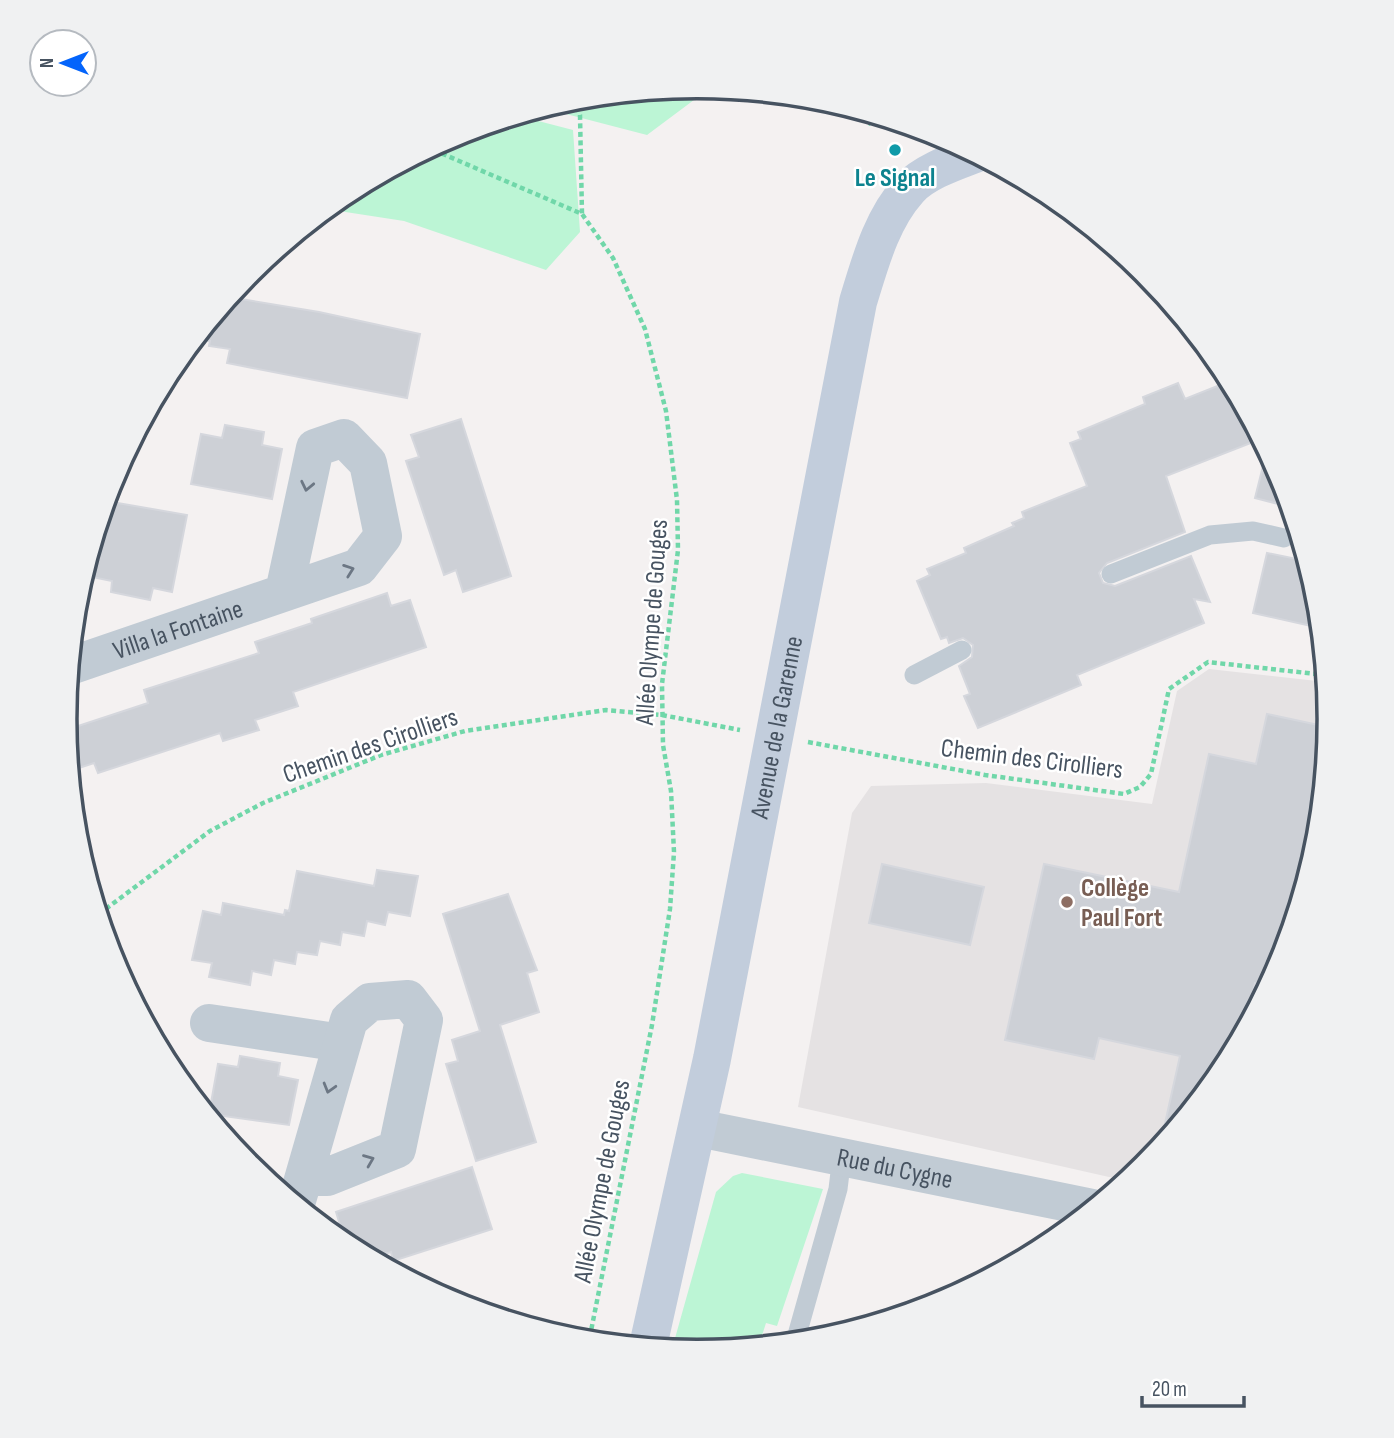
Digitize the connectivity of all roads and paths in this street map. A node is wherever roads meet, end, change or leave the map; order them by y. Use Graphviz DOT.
graph roads {
  1 [pos="578,111"];
  2 [pos="443,154"];
  3 [pos="963,159"];
  4 [pos="582,214"];
  5 [pos="1284,538"];
  6 [pos="1111,574"];
  7 [pos="284,592"];
  8 [pos="962,650"];
  9 [pos="80,663"];
  10 [pos="914,674"];
  11 [pos="1316,674"];
  12 [pos="662,715"];
  13 [pos="687,720"];
  14 [pos="860,752"];
  15 [pos="107,908"];
  16 [pos="209,1023"];
  17 [pos="342,1043"];
  18 [pos="698,1128"];
  19 [pos="842,1156"];
  20 [pos="300,1190"];
  21 [pos="1081,1205"];
  22 [pos="591,1330"];
  23 [pos="798,1330"];
  24 [pos="650,1337"];
  1 -- 4 [label="path"];
  2 -- 4 [label="path"];
  3 -- 18 [label="street, Avenue de la Garenne"];
  4 -- 12 [label="path, Allée Olympe de Gouges"];
  5 -- 6 [label="lane"];
  7 -- 9 [label="street, Villa la Fontaine"];
  8 -- 10 [label="lane"];
  11 -- 14 [label="path, Chemin des Cirolliers"];
  12 -- 13 [label="path, Chemin des Cirolliers"];
  12 -- 15 [label="path, Chemin des Cirolliers"];
  12 -- 22 [label="path, Allée Olympe de Gouges"];
  16 -- 17 [label="street"];
  17 -- 20 [label="street, one-way"];
  20 -- 17 [label="street, one-way"];
  18 -- 19 [label="street, Rue du Cygne"];
  18 -- 24 [label="street, Avenue de la Garenne"];
  19 -- 21 [label="street, Rue du Cygne"];
  19 -- 23 [label="lane"];
}
